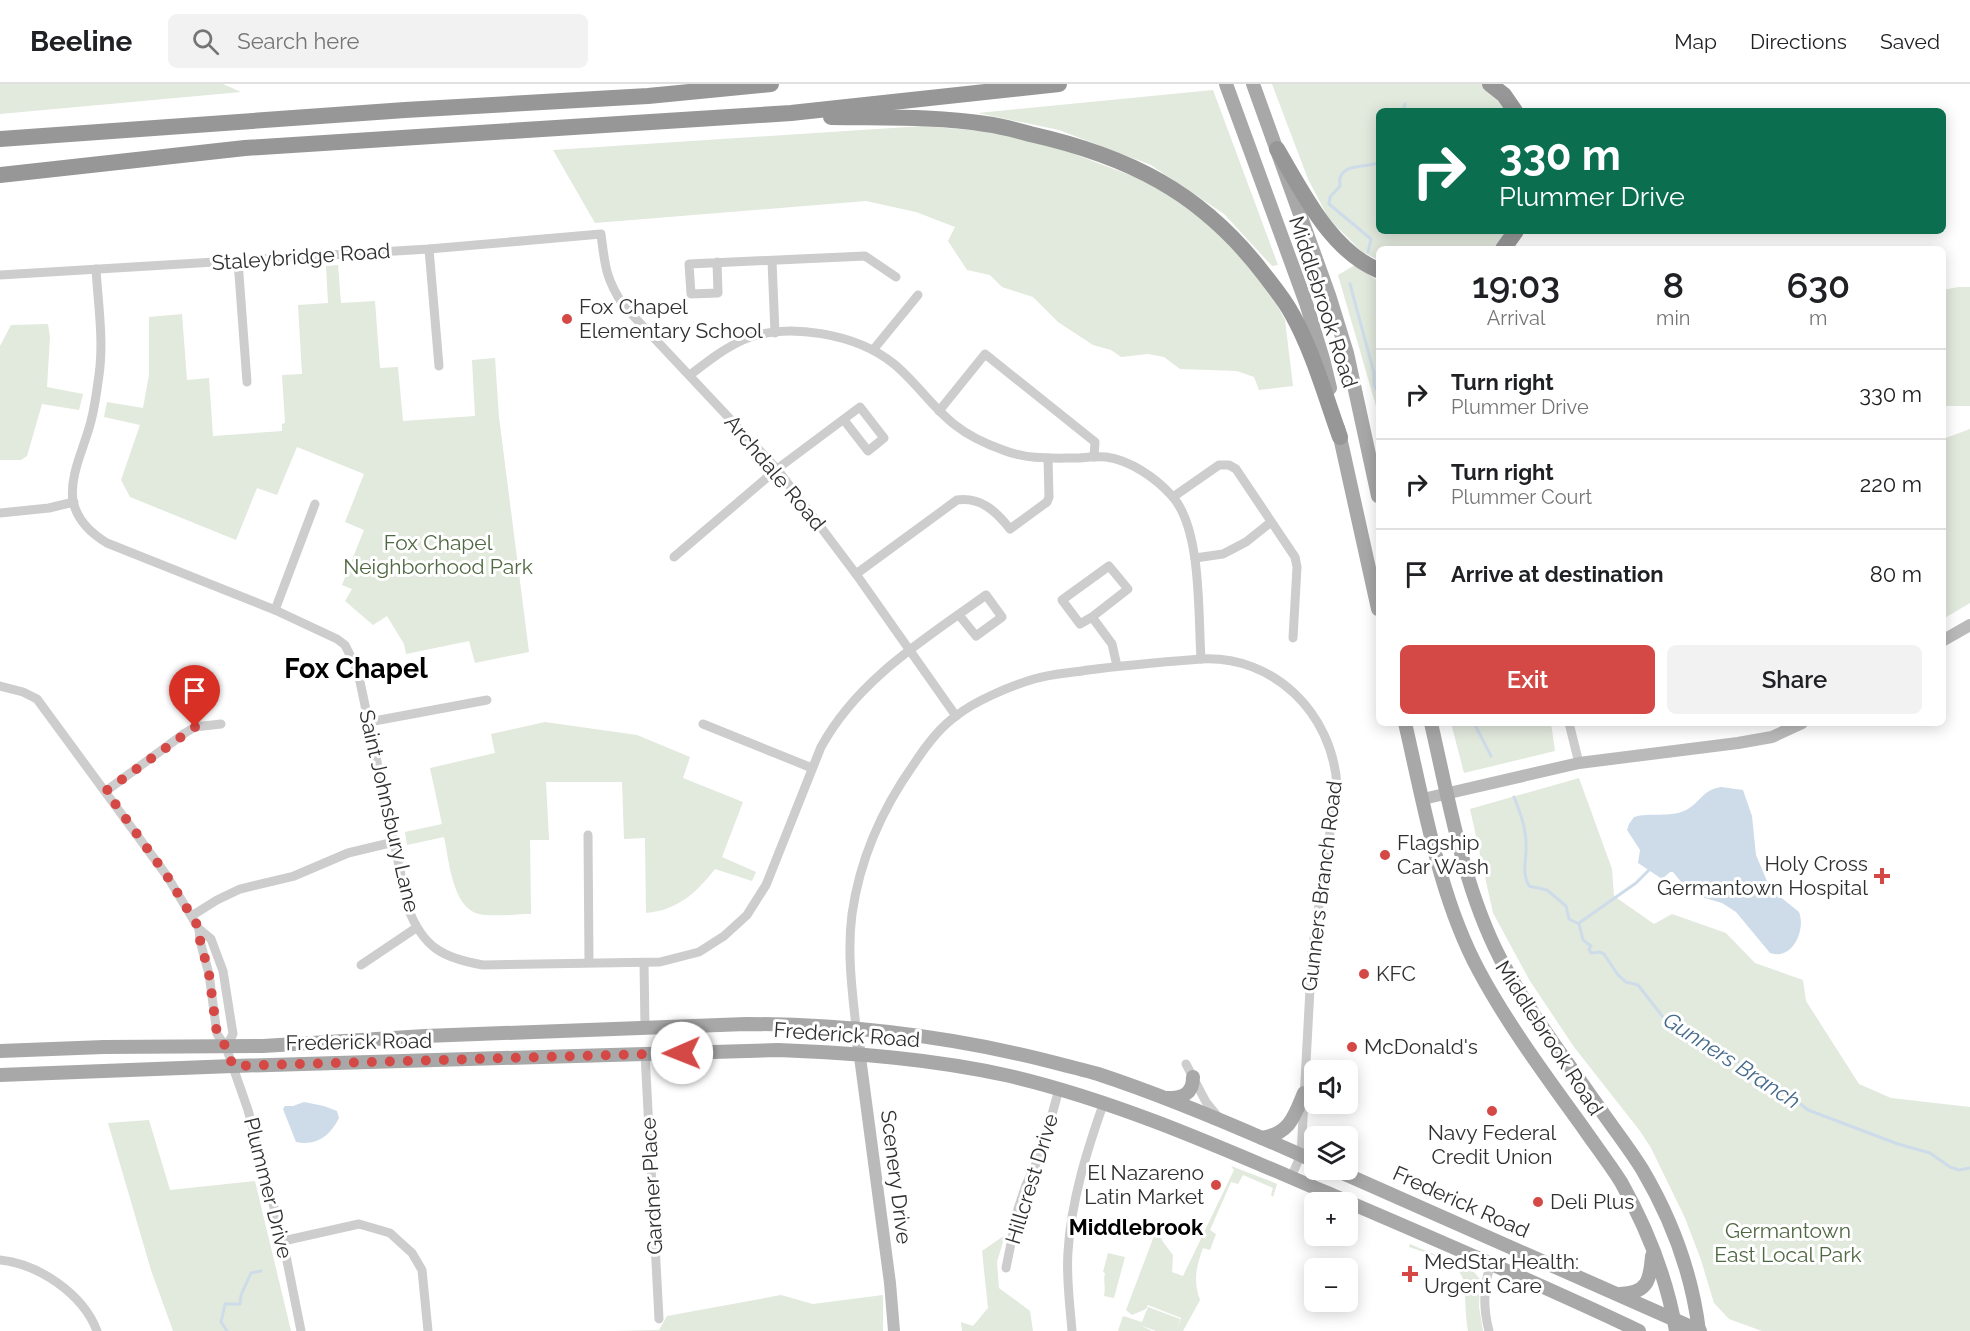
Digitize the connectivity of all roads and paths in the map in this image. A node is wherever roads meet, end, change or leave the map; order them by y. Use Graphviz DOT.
graph roads {
  1 [pos="690,84"];
  2 [pos="771,84"];
  3 [pos="1059,84"];
  4 [pos="1226,84"];
  5 [pos="1253,84"];
  6 [pos="1490,84"];
  7 [pos="593,99"];
  8 [pos="1513,108"];
  9 [pos="749,116"];
  10 [pos="0,139"];
  11 [pos="1277,149"];
  12 [pos="0,175"];
  13 [pos="601,234"];
  14 [pos="429,249"];
  15 [pos="238,261"];
  16 [pos="772,261"];
  17 [pos="717,262"];
  18 [pos="96,269"];
  19 [pos="1376,269"];
  20 [pos="0,275"];
  21 [pos="896,277"];
  22 [pos="918,295"];
  23 [pos="775,333"];
  24 [pos="873,350"];
  25 [pos="439,366"];
  26 [pos="690,375"];
  27 [pos="247,382"];
  28 [pos="939,411"];
  29 [pos="844,420"];
  30 [pos="1340,437"];
  31 [pos="1094,457"];
  32 [pos="1048,458"];
  33 [pos="777,469"];
  34 [pos="1376,487"];
  35 [pos="1173,497"];
  36 [pos="74,502"];
  37 [pos="315,504"];
  38 [pos="0,513"];
  39 [pos="1271,522"];
  40 [pos="674,557"];
  41 [pos="1195,558"];
  42 [pos="856,574"];
  43 [pos="1376,600"];
  44 [pos="274,610"];
  45 [pos="959,615"];
  46 [pos="1092,617"];
  47 [pos="1970,625"];
  48 [pos="1293,638"];
  49 [pos="1946,639"];
  50 [pos="910,650"];
  51 [pos="1201,658"];
  52 [pos="1118,666"];
  53 [pos="0,686"];
  54 [pos="487,700"];
  55 [pos="956,716"];
  56 [pos="369,722"];
  57 [pos="221,724"];
  58 [pos="703,724"];
  59 [pos="1406,726"];
  60 [pos="1432,726"];
  61 [pos="1570,726"];
  62 [pos="1796,726"];
  63 [pos="1579,763"];
  64 [pos="812,768"];
  65 [pos="106,791"];
  66 [pos="1447,793"];
  67 [pos="1423,799"];
  68 [pos="588,835"];
  69 [pos="394,842"];
  70 [pos="193,915"];
  71 [pos="199,928"];
  72 [pos="416,928"];
  73 [pos="589,962"];
  74 [pos="644,963"];
  75 [pos="361,965"];
  76 [pos="645,1028"];
  77 [pos="856,1028"];
  78 [pos="226,1047"];
  79 [pos="0,1051"];
  80 [pos="645,1053"];
  81 [pos="860,1055"];
  82 [pos="1306,1060"];
  83 [pos="1185,1064"];
  84 [pos="233,1066"];
  85 [pos="0,1075"];
  86 [pos="1193,1077"];
  87 [pos="1059,1089"];
  88 [pos="1304,1094"];
  89 [pos="1163,1098"];
  90 [pos="1104,1102"];
  91 [pos="1223,1122"];
  92 [pos="1262,1138"];
  93 [pos="1301,1155"];
  94 [pos="1304,1156"];
  95 [pos="1291,1177"];
  96 [pos="1358,1180"];
  97 [pos="283,1241"];
  98 [pos="1653,1251"];
  99 [pos="0,1260"];
  100 [pos="1491,1264"];
  101 [pos="1006,1269"];
  102 [pos="1617,1294"];
  103 [pos="659,1319"];
  104 [pos="1675,1325"];
  105 [pos="98,1331"];
  106 [pos="301,1331"];
  107 [pos="428,1331"];
  108 [pos="894,1331"];
  109 [pos="1072,1331"];
  110 [pos="1489,1331"];
  111 [pos="1640,1331"];
  112 [pos="1699,1331"];
  1 -- 7 [label="highway"];
  2 -- 7 [label="highway"];
  3 -- 9 [label="highway"];
  4 -- 30 [label="main road, Middlebrook Road"];
  5 -- 11 [label="main road, Middlebrook Road"];
  6 -- 8 [label="highway"];
  7 -- 10 [label="highway"];
  9 -- 12 [label="highway"];
  9 -- 30 [label="highway"];
  11 -- 19 [label="highway"];
  11 -- 34 [label="main road, Middlebrook Road"];
  13 -- 14 [label="street, Staleybridge Road"];
  13 -- 26 [label="street, Archdale Road"];
  14 -- 15 [label="street, Staleybridge Road"];
  14 -- 25 [label="street"];
  15 -- 18 [label="street, Staleybridge Road"];
  15 -- 27 [label="street"];
  16 -- 17 [label="street"];
  16 -- 21 [label="street"];
  16 -- 23 [label="street"];
  17 -- 17 [label="street"];
  18 -- 20 [label="street, Staleybridge Road"];
  18 -- 36 [label="street"];
  22 -- 24 [label="street"];
  23 -- 24 [label="street"];
  23 -- 26 [label="street"];
  24 -- 28 [label="street"];
  26 -- 33 [label="street, Archdale Road"];
  28 -- 31 [label="street"];
  28 -- 32 [label="street"];
  29 -- 29 [label="street"];
  29 -- 33 [label="street"];
  30 -- 43 [label="main road, Middlebrook Road"];
  31 -- 32 [label="street"];
  31 -- 35 [label="street"];
  32 -- 42 [label="street"];
  33 -- 40 [label="street"];
  33 -- 42 [label="street, Archdale Road"];
  35 -- 39 [label="street"];
  35 -- 41 [label="street"];
  36 -- 38 [label="street"];
  36 -- 44 [label="street, Saint Johnsbury Lane"];
  37 -- 44 [label="street"];
  39 -- 41 [label="street"];
  39 -- 48 [label="street"];
  41 -- 51 [label="street"];
  42 -- 50 [label="street, Archdale Road"];
  44 -- 56 [label="street, Saint Johnsbury Lane"];
  45 -- 45 [label="street, Saint Johnsbury Lane"];
  45 -- 50 [label="street, Saint Johnsbury Lane"];
  46 -- 46 [label="street"];
  46 -- 52 [label="street"];
  47 -- 49 [label="street"];
  50 -- 55 [label="street, Archdale Road"];
  50 -- 64 [label="street, Saint Johnsbury Lane"];
  51 -- 52 [label="street, Gunners Branch Road"];
  51 -- 82 [label="street, Gunners Branch Road"];
  52 -- 55 [label="street, Gunners Branch Road"];
  53 -- 65 [label="street, Plummer Drive"];
  54 -- 56 [label="street"];
  55 -- 77 [label="street, Gunners Branch Road"];
  56 -- 69 [label="street, Saint Johnsbury Lane"];
  57 -- 65 [label="street"];
  58 -- 64 [label="street"];
  59 -- 67 [label="main road, Middlebrook Road"];
  60 -- 66 [label="main road, Middlebrook Road"];
  61 -- 63 [label="street"];
  62 -- 63 [label="street"];
  63 -- 66 [label="street"];
  64 -- 74 [label="street, Saint Johnsbury Lane"];
  65 -- 70 [label="street, Plummer Drive"];
  66 -- 67 [label="street"];
  66 -- 112 [label="main road, Middlebrook Road"];
  67 -- 98 [label="main road, Middlebrook Road"];
  68 -- 73 [label="street"];
  69 -- 70 [label="street"];
  69 -- 72 [label="street, Saint Johnsbury Lane"];
  70 -- 71 [label="street, Plummer Drive"];
  71 -- 78 [label="street, Plummer Drive"];
  71 -- 78 [label="street, Plummer Drive"];
  72 -- 73 [label="street, Saint Johnsbury Lane"];
  72 -- 75 [label="street"];
  73 -- 74 [label="street, Saint Johnsbury Lane"];
  74 -- 76 [label="street"];
  76 -- 77 [label="main road, Frederick Road"];
  76 -- 78 [label="main road, Frederick Road"];
  77 -- 81 [label="street, Scenery Drive"];
  77 -- 89 [label="main road, Frederick Road"];
  78 -- 79 [label="main road, Frederick Road"];
  78 -- 84 [label="street, Plummer Drive"];
  80 -- 81 [label="main road, Frederick Road"];
  80 -- 84 [label="main road, Frederick Road"];
  80 -- 103 [label="street, Gardner Place"];
  81 -- 87 [label="main road, Frederick Road"];
  81 -- 108 [label="street, Scenery Drive"];
  83 -- 86 [label="street"];
  84 -- 85 [label="main road, Frederick Road"];
  84 -- 97 [label="street, Plummer Drive"];
  86 -- 89 [label="main road"];
  86 -- 91 [label="street"];
  87 -- 90 [label="main road, Frederick Road"];
  87 -- 101 [label="street, Hillcrest Drive"];
  88 -- 92 [label="main road"];
  88 -- 93 [label="street, Gunners Branch Road"];
  89 -- 91 [label="main road, Frederick Road"];
  90 -- 95 [label="main road, Frederick Road"];
  90 -- 109 [label="street"];
  91 -- 92 [label="main road, Frederick Road"];
  92 -- 93 [label="main road, Frederick Road"];
  93 -- 94 [label="main road, Frederick Road"];
  93 -- 95 [label="street, Gunners Branch Road"];
  95 -- 100 [label="main road, Frederick Road"];
  96 -- 102 [label="main road, Frederick Road"];
  97 -- 106 [label="street, Plummer Drive"];
  97 -- 107 [label="street"];
  98 -- 102 [label="main road"];
  98 -- 104 [label="main road, Middlebrook Road"];
  99 -- 105 [label="street"];
  100 -- 110 [label="street"];
  100 -- 111 [label="main road, Frederick Road"];
  102 -- 104 [label="main road, Frederick Road"];
  104 -- 112 [label="main road, Frederick Road"];
}
